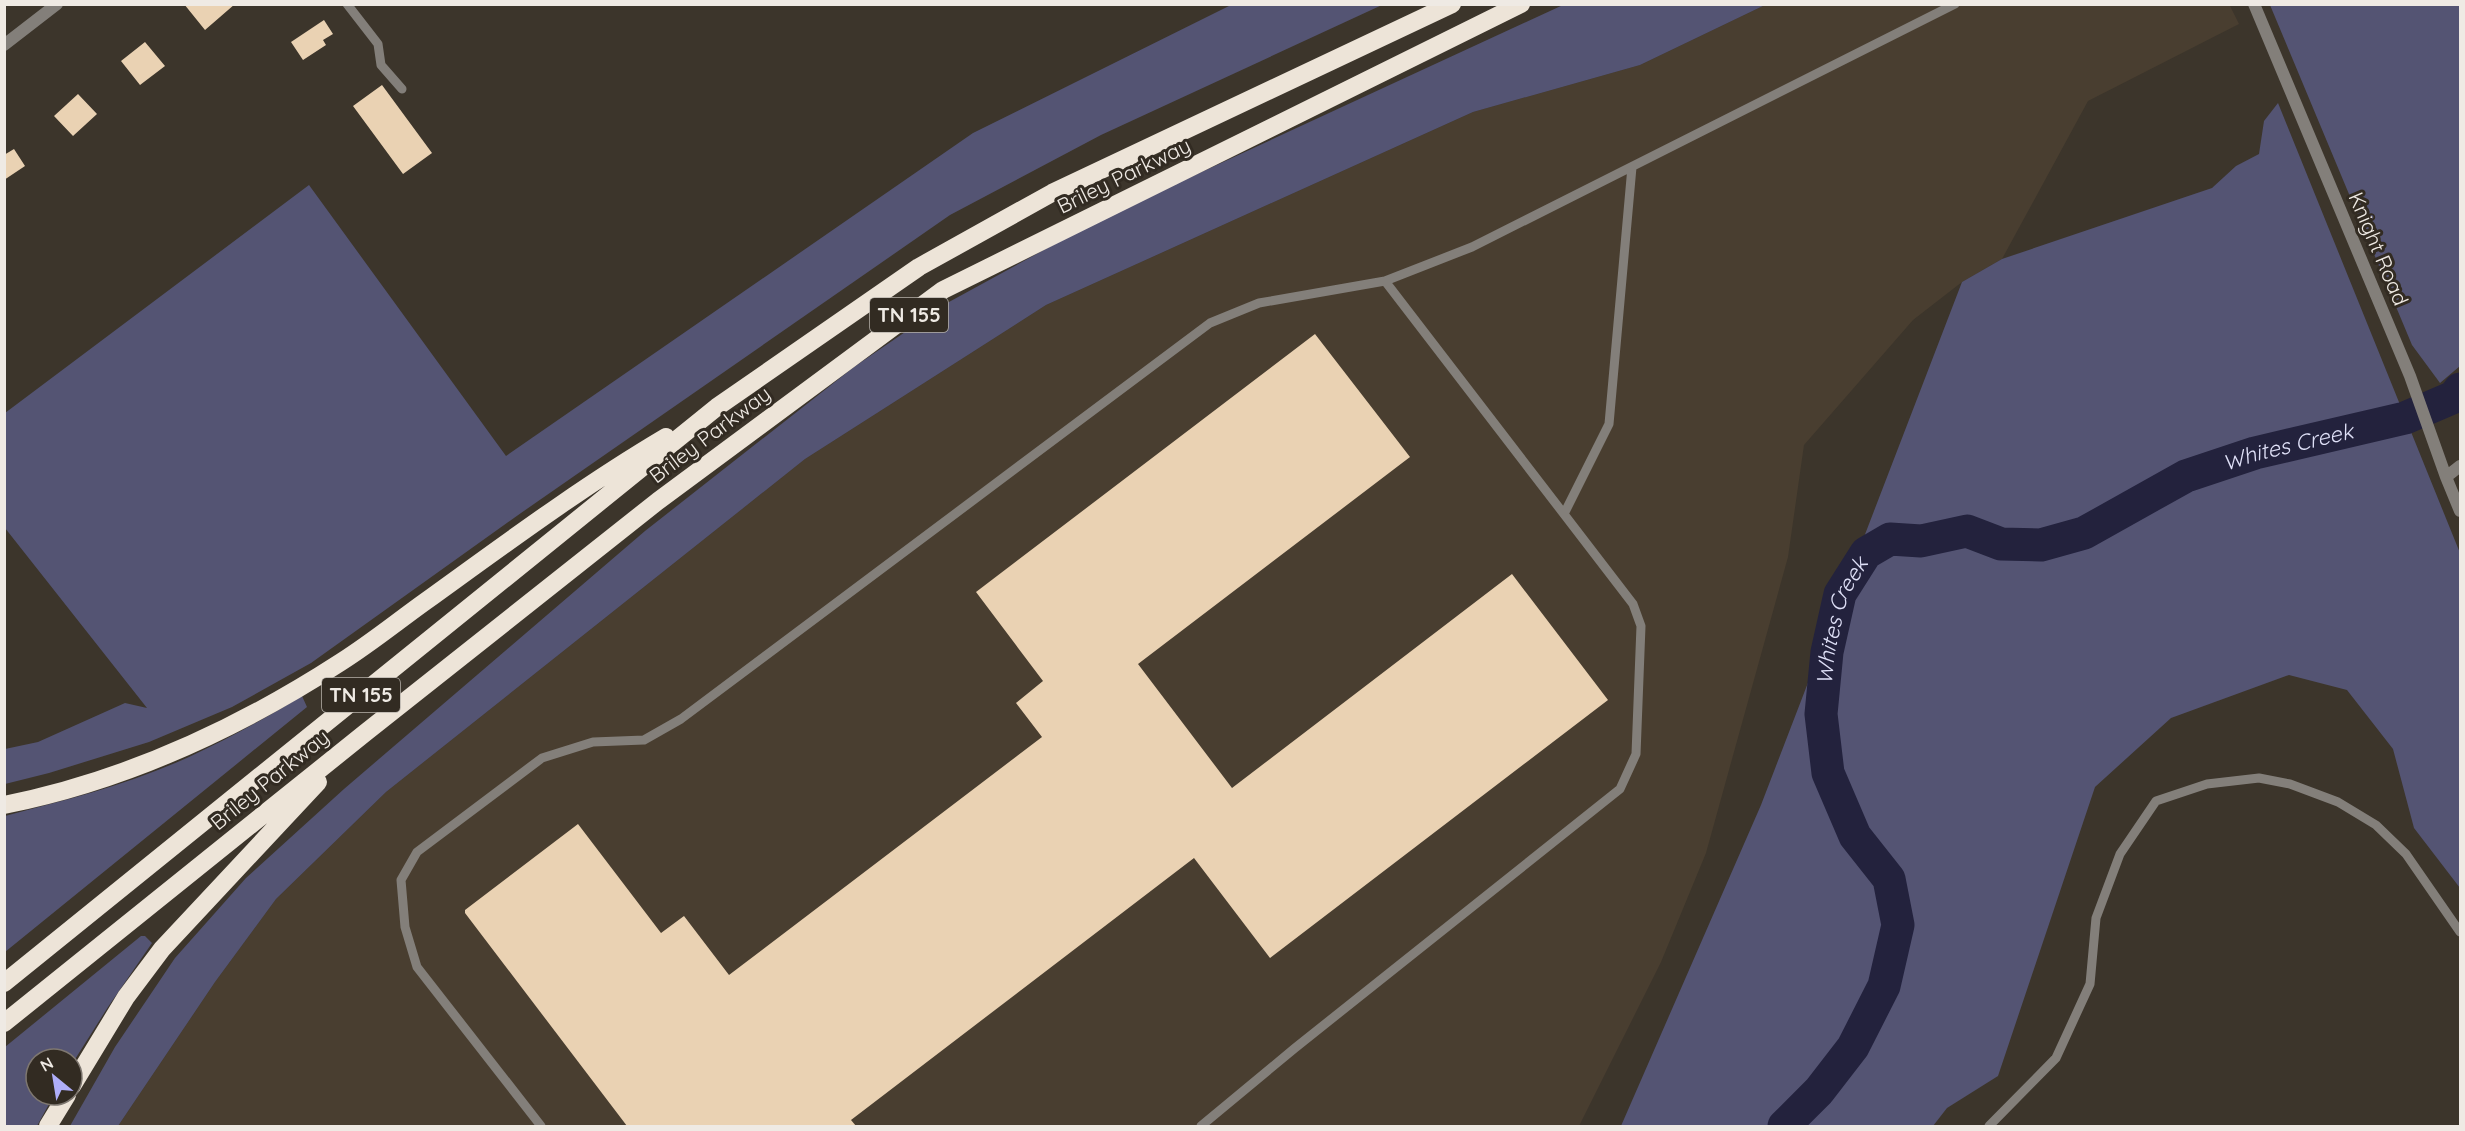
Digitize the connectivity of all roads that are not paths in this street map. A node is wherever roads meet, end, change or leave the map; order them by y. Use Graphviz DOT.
graph roads {
  1 [pos="57,4"];
  2 [pos="347,4"];
  3 [pos="1452,4"];
  4 [pos="1521,4"];
  5 [pos="1955,4"];
  6 [pos="2254,4"];
  7 [pos="4,45"];
  8 [pos="402,89"];
  9 [pos="1632,167"];
  10 [pos="1384,281"];
  11 [pos="717,407"];
  12 [pos="2460,466"];
  13 [pos="2446,477"];
  14 [pos="2460,511"];
  15 [pos="1564,514"];
  16 [pos="365,733"];
  17 [pos="4,805"];
  18 [pos="2460,932"];
  19 [pos="4,983"];
  20 [pos="4,1023"];
  21 [pos="84,1066"];
  22 [pos="60,1107"];
  23 [pos="48,1126"];
  24 [pos="541,1126"];
  25 [pos="1201,1126"];
  26 [pos="1989,1126"];
  1 -- 7 [label="street"];
  2 -- 8 [label="lane"];
  3 -- 11 [label="highway, Briley Parkway / TN 155"];
  4 -- 16 [label="highway, Briley Parkway / TN 155"];
  5 -- 9 [label="lane"];
  6 -- 13 [label="street, Knight Road"];
  9 -- 10 [label="lane"];
  9 -- 15 [label="lane"];
  10 -- 15 [label="lane"];
  10 -- 24 [label="lane"];
  11 -- 17 [label="highway"];
  11 -- 19 [label="highway, Briley Parkway / TN 155"];
  12 -- 13 [label="street"];
  13 -- 14 [label="street, Knight Road"];
  15 -- 25 [label="lane"];
  16 -- 20 [label="highway, Briley Parkway / TN 155"];
  16 -- 21 [label="highway"];
  18 -- 26 [label="lane"];
  22 -- 23 [label="highway"];
}
